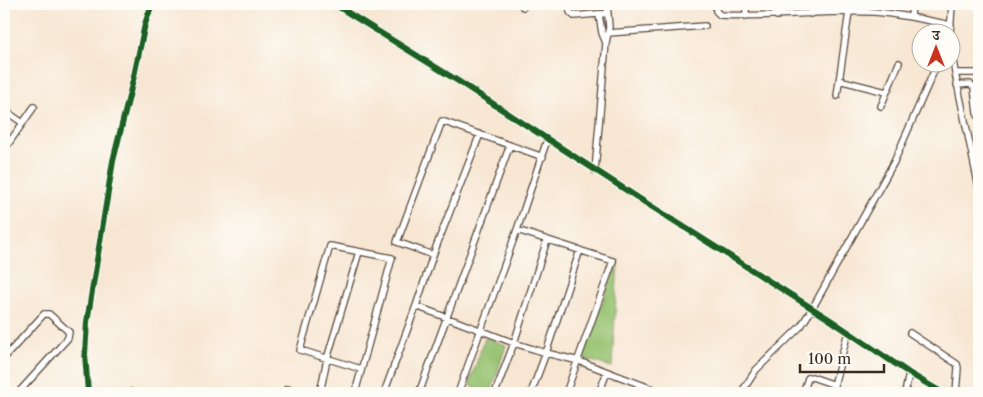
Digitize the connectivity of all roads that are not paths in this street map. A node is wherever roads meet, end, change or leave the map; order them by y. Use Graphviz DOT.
graph roads {
  1 [pos="152,4"];
  2 [pos="334,4"];
  3 [pos="569,4"];
  4 [pos="607,4"];
  5 [pos="716,4"];
  6 [pos="746,4"];
  7 [pos="776,4"];
  8 [pos="810,4"];
  9 [pos="842,4"];
  10 [pos="875,4"];
  11 [pos="912,4"];
  12 [pos="952,4"];
  13 [pos="846,12"];
  14 [pos="876,12"];
  15 [pos="608,13"];
  16 [pos="811,14"];
  17 [pos="599,15"];
  18 [pos="746,16"];
  19 [pos="777,16"];
  20 [pos="911,17"];
  21 [pos="936,22"];
  22 [pos="951,22"];
  23 [pos="705,26"];
  24 [pos="608,33"];
  25 [pos="606,43"];
  26 [pos="899,64"];
  27 [pos="934,72"];
  28 [pos="954,73"];
  29 [pos="979,73"];
  30 [pos="839,80"];
  31 [pos="957,85"];
  32 [pos="886,92"];
  33 [pos="837,96"];
  34 [pos="881,106"];
  35 [pos="34,107"];
  36 [pos="4,110"];
  37 [pos="979,117"];
  38 [pos="23,123"];
  39 [pos="480,134"];
  40 [pos="547,140"];
  41 [pos="510,145"];
  42 [pos="4,150"];
  43 [pos="542,157"];
  44 [pos="977,169"];
  45 [pos="595,171"];
  46 [pos="979,188"];
  47 [pos="517,230"];
  48 [pos="547,240"];
  49 [pos="580,250"];
  50 [pos="359,252"];
  51 [pos="433,254"];
  52 [pos="416,306"];
  53 [pos="812,309"];
  54 [pos="448,318"];
  55 [pos="481,330"];
  56 [pos="848,332"];
  57 [pos="910,333"];
  58 [pos="514,343"];
  59 [pos="546,353"];
  60 [pos="4,358"];
  61 [pos="328,359"];
  62 [pos="579,361"];
  63 [pos="361,369"];
  64 [pos="607,372"];
  65 [pos="909,373"];
  66 [pos="638,384"];
  67 [pos="835,385"];
  68 [pos="18,393"];
  69 [pos="88,393"];
  70 [pos="287,393"];
  71 [pos="304,393"];
  72 [pos="320,393"];
  73 [pos="355,393"];
  74 [pos="384,393"];
  75 [pos="419,393"];
  76 [pos="458,393"];
  77 [pos="495,393"];
  78 [pos="531,393"];
  79 [pos="566,393"];
  80 [pos="599,393"];
  81 [pos="635,393"];
  82 [pos="664,393"];
  83 [pos="741,393"];
  84 [pos="803,393"];
  85 [pos="832,393"];
  86 [pos="905,393"];
  87 [pos="943,393"];
  88 [pos="956,393"];
  1 -- 69 [label="street"];
  2 -- 40 [label="street"];
  3 -- 17 [label="street"];
  4 -- 15 [label="street"];
  5 -- 18 [label="street"];
  6 -- 18 [label="street"];
  7 -- 19 [label="street"];
  8 -- 16 [label="street"];
  9 -- 13 [label="street"];
  10 -- 14 [label="street"];
  11 -- 20 [label="street"];
  12 -- 22 [label="street"];
  13 -- 14 [label="street"];
  13 -- 16 [label="street"];
  13 -- 30 [label="street"];
  14 -- 20 [label="street"];
  15 -- 17 [label="street"];
  15 -- 24 [label="street"];
  16 -- 19 [label="street"];
  17 -- 25 [label="street"];
  18 -- 19 [label="street"];
  20 -- 21 [label="street"];
  23 -- 24 [label="street"];
  24 -- 25 [label="street"];
  25 -- 45 [label="street"];
  26 -- 32 [label="street"];
  27 -- 53 [label="street"];
  28 -- 29 [label="street"];
  28 -- 31 [label="street"];
  30 -- 32 [label="street"];
  30 -- 33 [label="street"];
  31 -- 37 [label="street"];
  31 -- 44 [label="street"];
  32 -- 34 [label="street"];
  35 -- 38 [label="street"];
  36 -- 38 [label="street"];
  38 -- 42 [label="street"];
  39 -- 41 [label="street"];
  39 -- 51 [label="street"];
  39 -- 51 [label="street"];
  40 -- 43 [label="street"];
  40 -- 45 [label="street"];
  41 -- 43 [label="street"];
  41 -- 54 [label="street"];
  43 -- 47 [label="street"];
  44 -- 46 [label="street"];
  45 -- 53 [label="street"];
  47 -- 48 [label="street"];
  47 -- 55 [label="street"];
  48 -- 49 [label="street"];
  48 -- 58 [label="street"];
  49 -- 59 [label="street"];
  49 -- 62 [label="street"];
  50 -- 61 [label="street"];
  50 -- 61 [label="street"];
  50 -- 63 [label="street"];
  51 -- 52 [label="street"];
  52 -- 54 [label="street"];
  52 -- 74 [label="street"];
  53 -- 56 [label="street"];
  53 -- 83 [label="street"];
  54 -- 55 [label="street"];
  54 -- 75 [label="street"];
  55 -- 58 [label="street"];
  55 -- 76 [label="street"];
  56 -- 65 [label="street"];
  56 -- 67 [label="street"];
  57 -- 88 [label="street"];
  58 -- 59 [label="street"];
  58 -- 77 [label="street"];
  59 -- 62 [label="street"];
  59 -- 78 [label="street"];
  60 -- 68 [label="street"];
  61 -- 63 [label="street"];
  61 -- 72 [label="street"];
  62 -- 64 [label="street"];
  62 -- 79 [label="street"];
  63 -- 73 [label="street"];
  64 -- 66 [label="street"];
  64 -- 80 [label="street"];
  65 -- 86 [label="street"];
  65 -- 87 [label="street"];
  66 -- 81 [label="street"];
  66 -- 82 [label="street"];
  67 -- 84 [label="street"];
  67 -- 85 [label="street"];
  70 -- 71 [label="street"];
}
